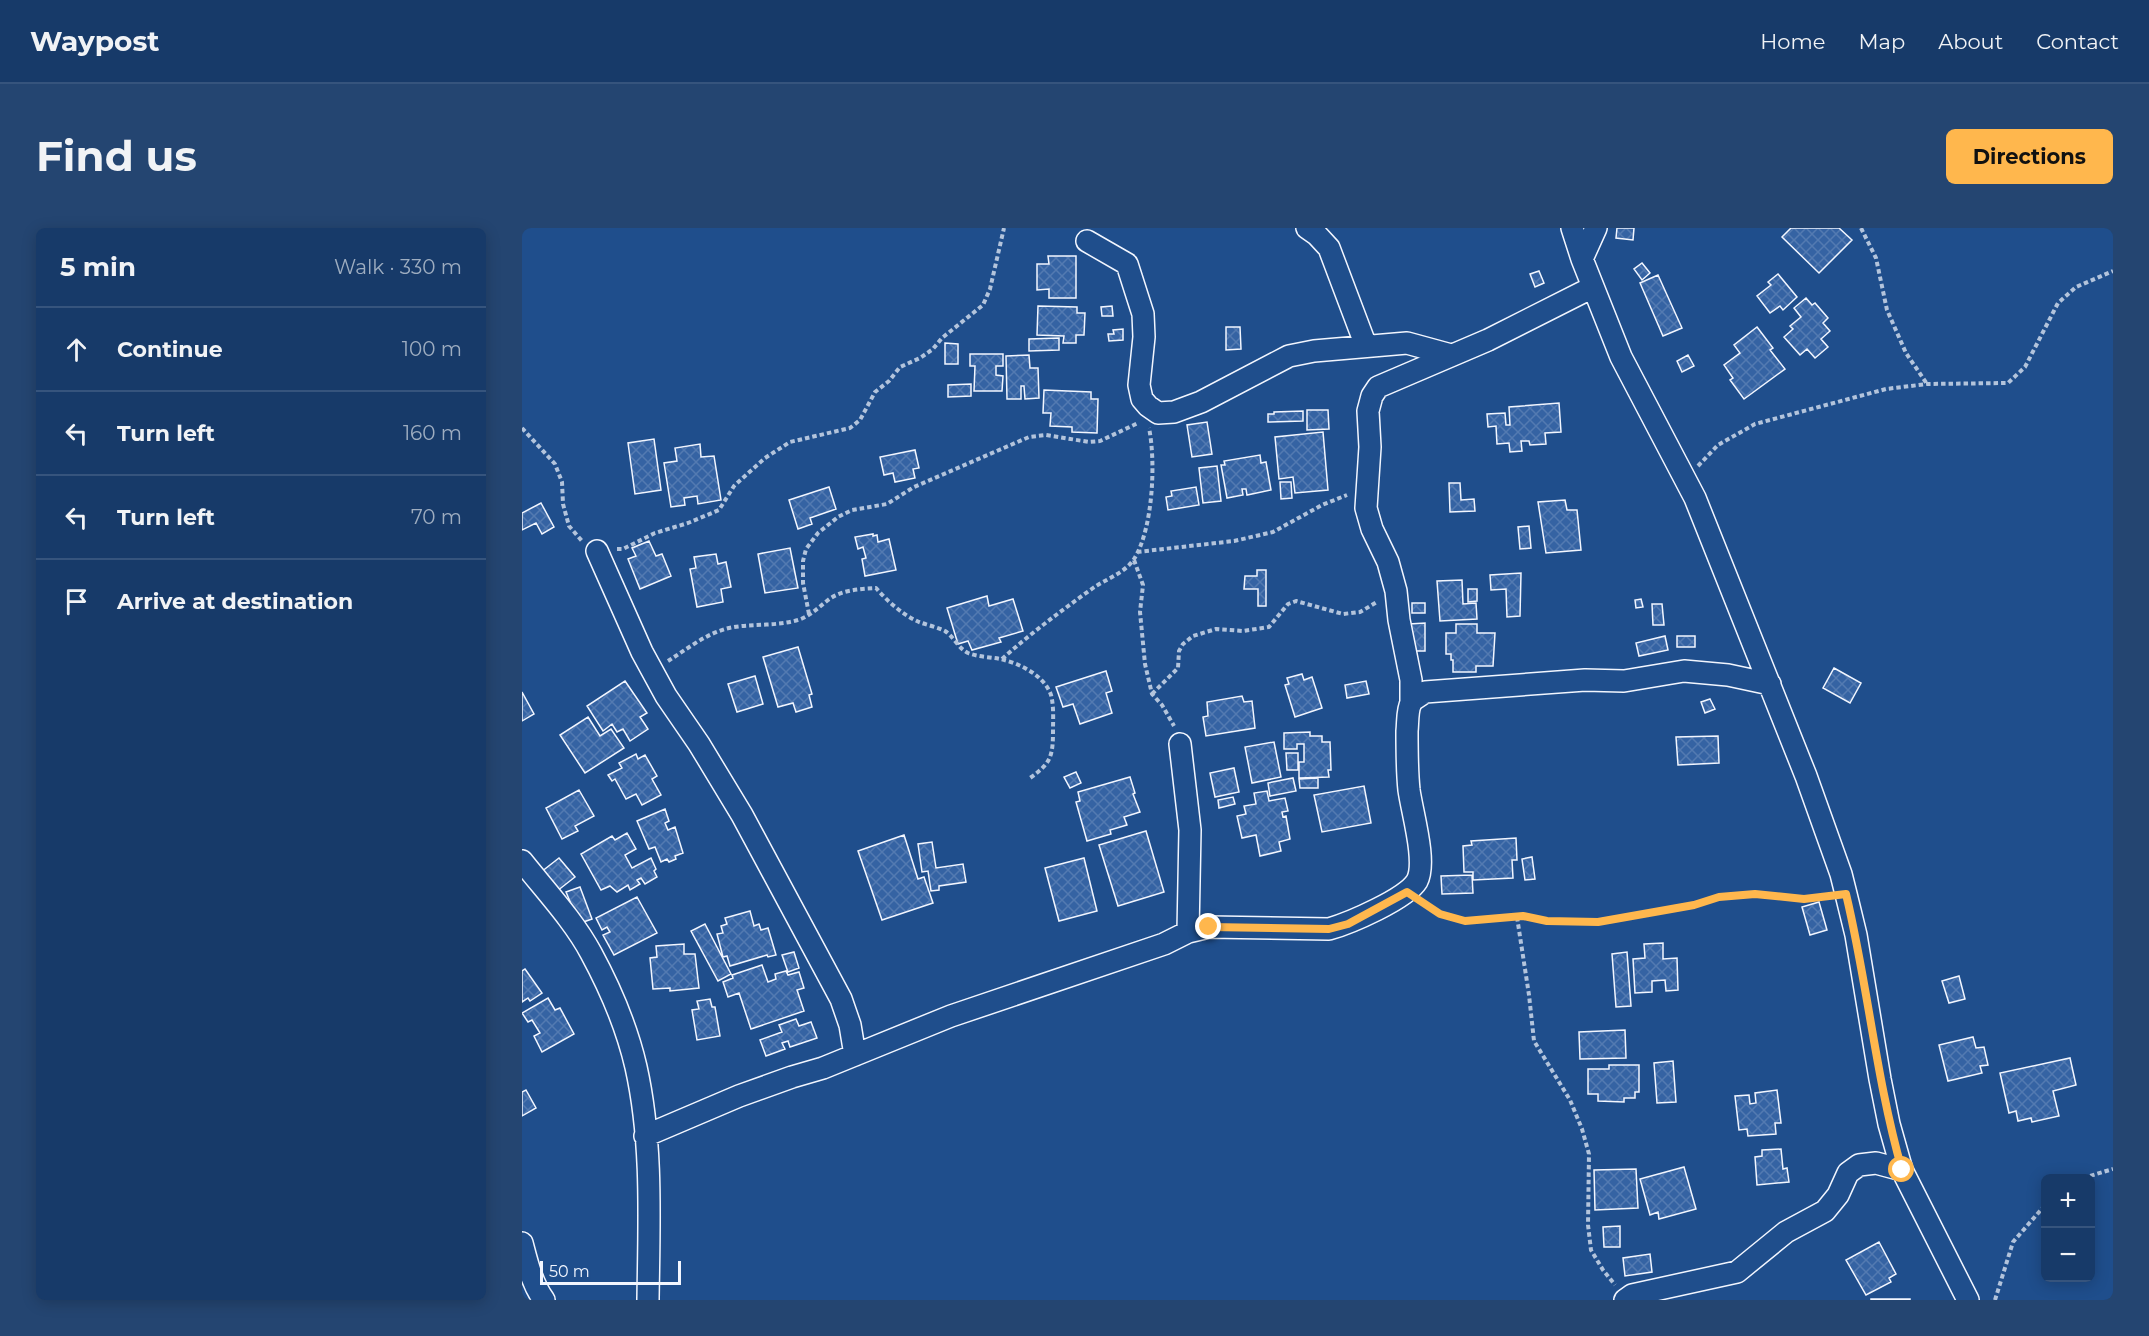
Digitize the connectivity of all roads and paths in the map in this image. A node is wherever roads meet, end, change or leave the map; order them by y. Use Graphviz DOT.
graph roads {
  1 [pos="1004,228"];
  2 [pos="1307,228"];
  3 [pos="1572,228"];
  4 [pos="1596,228"];
  5 [pos="1861,228"];
  6 [pos="1087,241"];
  7 [pos="1582,259"];
  8 [pos="2113,271"];
  9 [pos="1593,287"];
  10 [pos="1366,346"];
  11 [pos="1452,355"];
  12 [pos="1927,384"];
  13 [pos="522,428"];
  14 [pos="1686,480"];
  15 [pos="1367,488"];
  16 [pos="597,551"];
  17 [pos="1137,552"];
  18 [pos="1134,560"];
  19 [pos="1396,591"];
  20 [pos="809,614"];
  21 [pos="1002,659"];
  22 [pos="652,670"];
  23 [pos="1770,684"];
  24 [pos="1152,694"];
  25 [pos="1411,703"];
  26 [pos="1180,744"];
  27 [pos="1030,777"];
  28 [pos="522,861"];
  29 [pos="1407,892"];
  30 [pos="1846,894"];
  31 [pos="1517,917"];
  32 [pos="1188,932"];
  33 [pos="855,1054"];
  34 [pos="645,1136"];
  35 [pos="2113,1169"];
  36 [pos="1902,1170"];
  37 [pos="2095,1175"];
  38 [pos="2041,1209"];
  39 [pos="522,1243"];
  40 [pos="544,1300"];
  41 [pos="648,1300"];
  42 [pos="1626,1300"];
  43 [pos="1968,1300"];
  44 [pos="1995,1300"];
  1 -- 16 [label="path"];
  2 -- 10 [label="street"];
  3 -- 7 [label="street"];
  4 -- 7 [label="street"];
  5 -- 12 [label="path"];
  6 -- 10 [label="street"];
  7 -- 9 [label="street"];
  8 -- 12 [label="path"];
  9 -- 11 [label="street"];
  9 -- 14 [label="street"];
  10 -- 11 [label="street"];
  11 -- 15 [label="street"];
  12 -- 14 [label="path"];
  13 -- 16 [label="path"];
  14 -- 23 [label="street"];
  15 -- 17 [label="path"];
  15 -- 19 [label="street"];
  16 -- 22 [label="street"];
  17 -- 18 [label="path"];
  17 -- 20 [label="path"];
  18 -- 21 [label="path"];
  18 -- 24 [label="path"];
  19 -- 24 [label="path"];
  19 -- 25 [label="street"];
  20 -- 21 [label="path"];
  20 -- 22 [label="path"];
  21 -- 27 [label="path"];
  22 -- 33 [label="street"];
  23 -- 25 [label="street"];
  23 -- 30 [label="street"];
  24 -- 26 [label="path"];
  25 -- 29 [label="street"];
  26 -- 32 [label="street"];
  28 -- 34 [label="street"];
  29 -- 31 [label="path"];
  29 -- 32 [label="street"];
  30 -- 31 [label="path"];
  30 -- 36 [label="street"];
  31 -- 42 [label="path"];
  32 -- 33 [label="street"];
  33 -- 34 [label="street"];
  34 -- 41 [label="street"];
  35 -- 37 [label="path"];
  36 -- 42 [label="street"];
  36 -- 43 [label="street"];
  38 -- 44 [label="path"];
  39 -- 40 [label="street"];
}
